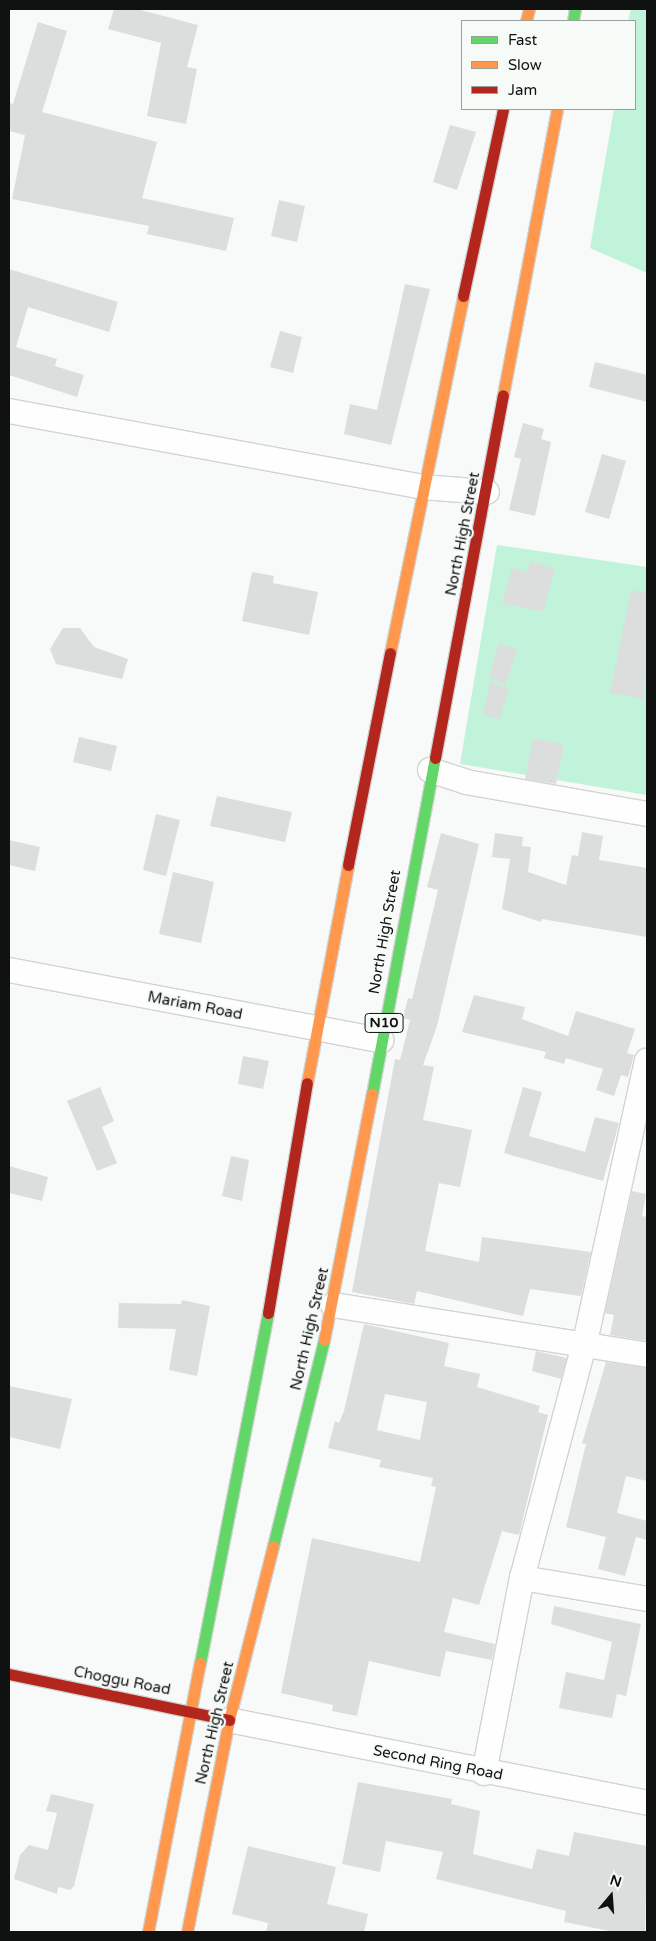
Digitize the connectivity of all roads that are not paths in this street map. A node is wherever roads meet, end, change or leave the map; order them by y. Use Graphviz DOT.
graph roads {
  1 [pos="503,110"];
  2 [pos="558,110"];
  3 [pos="9,410"];
  4 [pos="422,487"];
  5 [pos="487,492"];
  6 [pos="430,770"];
  7 [pos="647,814"];
  8 [pos="9,970"];
  9 [pos="316,1029"];
  10 [pos="381,1040"];
  11 [pos="647,1061"];
  12 [pos="642,1111"];
  13 [pos="333,1305"];
  14 [pos="585,1342"];
  15 [pos="647,1355"];
  16 [pos="522,1578"];
  17 [pos="647,1599"];
  18 [pos="9,1674"];
  19 [pos="189,1710"];
  20 [pos="229,1720"];
  21 [pos="484,1773"];
  22 [pos="647,1803"];
  23 [pos="148,1932"];
  24 [pos="187,1932"];
  1 -- 4 [label="main road, North High Street"];
  2 -- 5 [label="main road, North High Street / N10"];
  3 -- 4 [label="street"];
  4 -- 5 [label="street"];
  4 -- 9 [label="main road, North High Street"];
  5 -- 6 [label="main road, North High Street / N10"];
  6 -- 7 [label="street"];
  6 -- 10 [label="main road, North High Street / N10"];
  8 -- 9 [label="street, Mariam Road"];
  9 -- 10 [label="street, Mariam Road"];
  9 -- 19 [label="main road, North High Street"];
  10 -- 13 [label="main road, North High Street / N10"];
  11 -- 12 [label="street"];
  12 -- 14 [label="street"];
  13 -- 14 [label="street"];
  13 -- 20 [label="main road, North High Street / N10"];
  14 -- 15 [label="street"];
  14 -- 16 [label="street"];
  16 -- 17 [label="street"];
  16 -- 21 [label="street"];
  18 -- 19 [label="main road, Choggu Road"];
  19 -- 20 [label="main road, Choggu Road"];
  19 -- 23 [label="main road, North High Street"];
  20 -- 21 [label="street, Second Ring Road"];
  20 -- 24 [label="main road, North High Street / N10"];
  21 -- 22 [label="street, Second Ring Road"];
}
